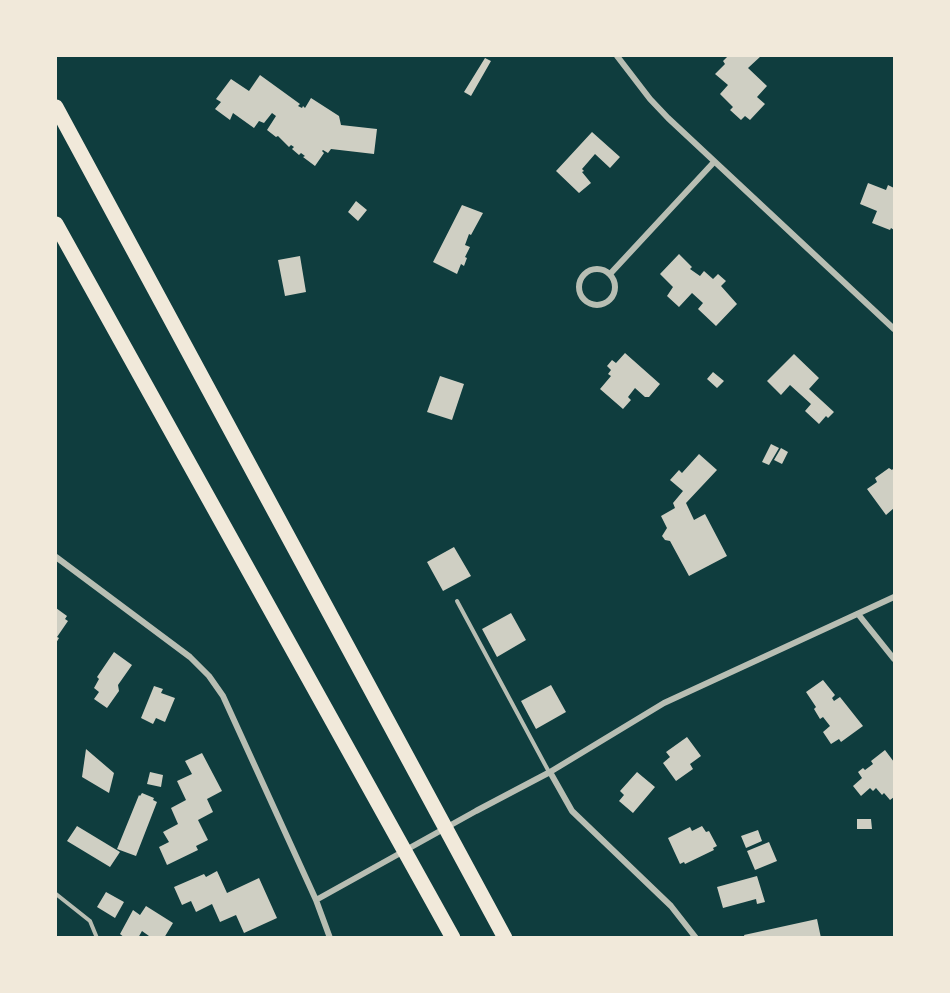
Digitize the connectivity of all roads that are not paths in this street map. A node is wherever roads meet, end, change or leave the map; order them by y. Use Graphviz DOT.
graph roads {
  1 [pos="617,56"];
  2 [pos="56,107"];
  3 [pos="714,162"];
  4 [pos="56,224"];
  5 [pos="610,273"];
  6 [pos="894,329"];
  7 [pos="56,556"];
  8 [pos="894,597"];
  9 [pos="457,601"];
  10 [pos="858,614"];
  11 [pos="894,658"];
  12 [pos="550,772"];
  13 [pos="56,894"];
  14 [pos="316,900"];
  15 [pos="97,938"];
  16 [pos="330,938"];
  17 [pos="453,938"];
  18 [pos="504,938"];
  19 [pos="696,938"];
  1 -- 3 [label="street"];
  2 -- 18 [label="highway"];
  3 -- 5 [label="street"];
  3 -- 6 [label="street"];
  4 -- 17 [label="highway"];
  5 -- 5 [label="street"];
  7 -- 14 [label="street"];
  8 -- 10 [label="street"];
  9 -- 12 [label="lane"];
  10 -- 11 [label="street"];
  10 -- 12 [label="street"];
  12 -- 14 [label="street"];
  12 -- 19 [label="street"];
  13 -- 15 [label="lane"];
  14 -- 16 [label="street"];
}
